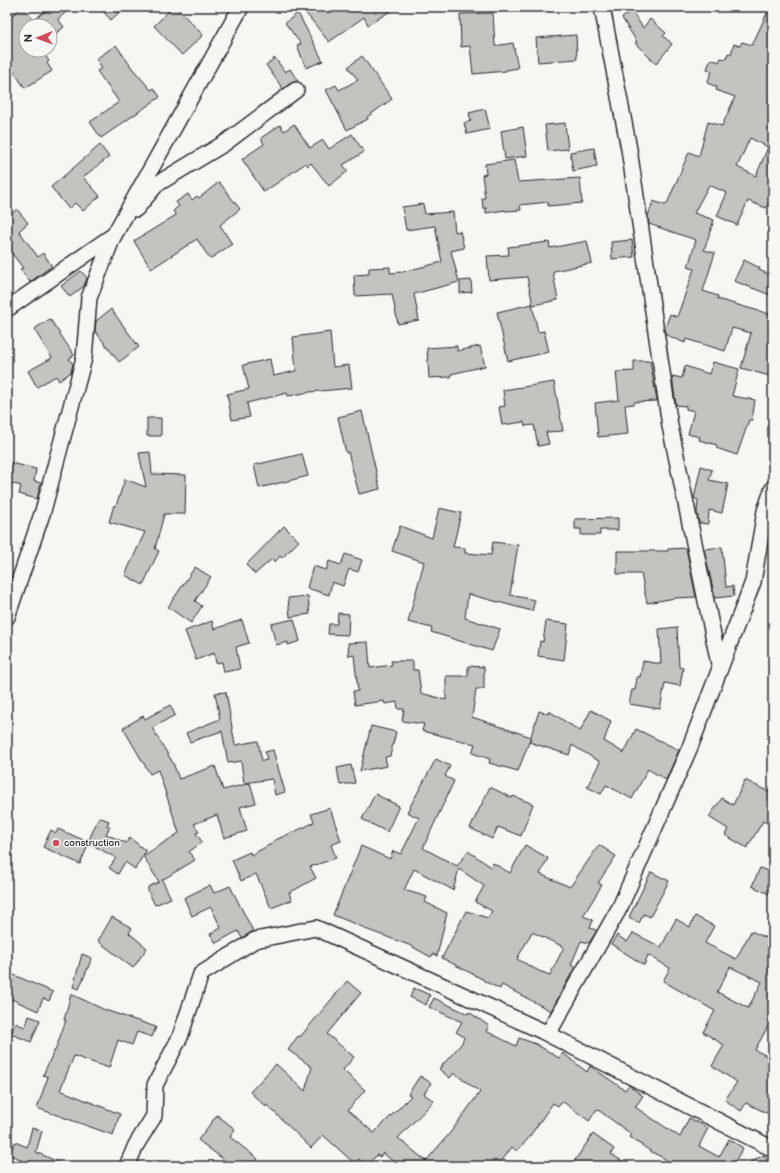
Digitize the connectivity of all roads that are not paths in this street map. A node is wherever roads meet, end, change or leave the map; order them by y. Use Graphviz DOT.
graph roads {
  1 [pos="242,7"];
  2 [pos="602,7"];
  3 [pos="296,90"];
  4 [pos="113,237"];
  5 [pos="7,309"];
  6 [pos="773,488"];
  7 [pos="7,617"];
  8 [pos="720,669"];
  9 [pos="548,1034"];
  10 [pos="773,1150"];
  11 [pos="127,1166"];
  1 -- 4 [label="street"];
  2 -- 8 [label="street"];
  3 -- 4 [label="street"];
  4 -- 5 [label="street"];
  4 -- 7 [label="street"];
  6 -- 8 [label="street"];
  8 -- 9 [label="street"];
  9 -- 10 [label="street"];
  9 -- 11 [label="street"];
}
